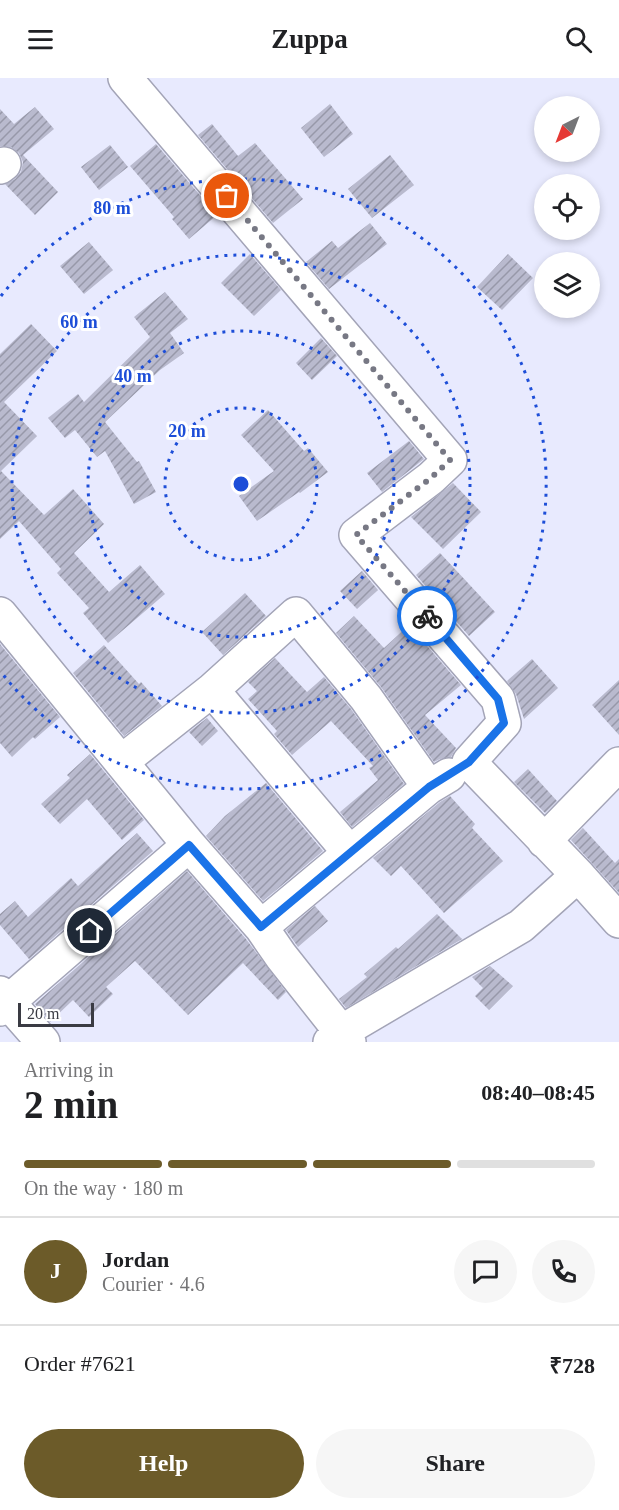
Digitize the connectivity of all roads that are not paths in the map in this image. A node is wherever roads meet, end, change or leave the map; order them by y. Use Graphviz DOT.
graph roads {
  1 [pos="125,78"];
  2 [pos="0,614"];
  3 [pos="212,690"];
  4 [pos="121,762"];
  5 [pos="469,762"];
  6 [pos="619,764"];
  7 [pos="429,787"];
  8 [pos="544,842"];
  9 [pos="189,845"];
  10 [pos="350,853"];
  11 [pos="578,875"];
  12 [pos="619,921"];
  13 [pos="261,927"];
  14 [pos="3,1001"];
  15 [pos="340,1039"];
  16 [pos="43,1042"];
  1 -- 5 [label="street"];
  2 -- 4 [label="street"];
  3 -- 4 [label="street"];
  3 -- 7 [label="street"];
  3 -- 10 [label="street"];
  4 -- 9 [label="street"];
  5 -- 7 [label="street"];
  5 -- 8 [label="street"];
  6 -- 8 [label="street"];
  7 -- 10 [label="street"];
  8 -- 11 [label="street"];
  9 -- 13 [label="street"];
  9 -- 14 [label="street"];
  10 -- 13 [label="street"];
  11 -- 12 [label="street"];
  11 -- 15 [label="street"];
  13 -- 15 [label="street"];
  14 -- 16 [label="street"];
}
